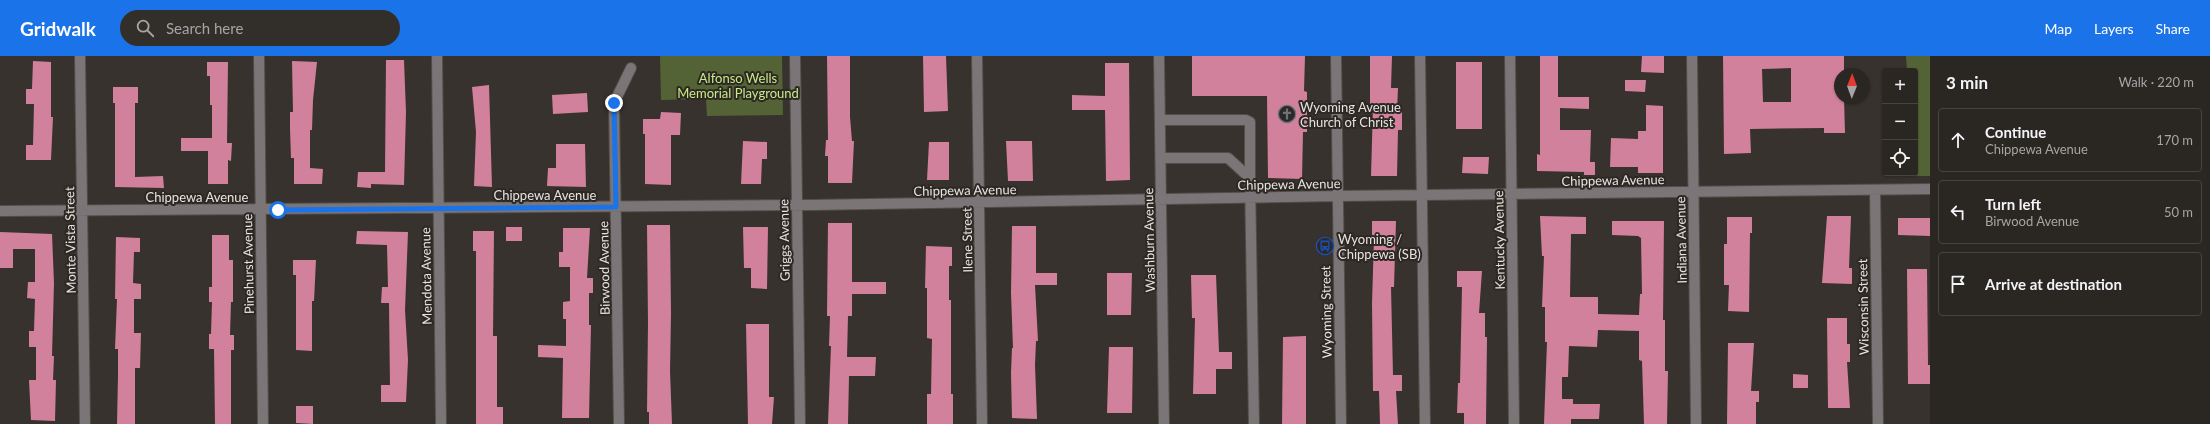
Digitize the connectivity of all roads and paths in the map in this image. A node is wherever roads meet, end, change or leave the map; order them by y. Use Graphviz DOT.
graph roads {
  1 [pos="80,56"];
  2 [pos="259,56"];
  3 [pos="437,56"];
  4 [pos="795,56"];
  5 [pos="977,56"];
  6 [pos="1159,56"];
  7 [pos="1336,56"];
  8 [pos="1420,56"];
  9 [pos="1510,56"];
  10 [pos="1692,56"];
  11 [pos="631,68"];
  12 [pos="1160,120"];
  13 [pos="1161,158"];
  14 [pos="1250,178"];
  15 [pos="1930,189"];
  16 [pos="1875,190"];
  17 [pos="1694,192"];
  18 [pos="1511,194"];
  19 [pos="1422,195"];
  20 [pos="1338,196"];
  21 [pos="1251,198"];
  22 [pos="1162,200"];
  23 [pos="980,202"];
  24 [pos="797,205"];
  25 [pos="616,207"];
  26 [pos="439,208"];
  27 [pos="82,210"];
  28 [pos="261,210"];
  29 [pos="0,211"];
  30 [pos="85,424"];
  31 [pos="263,424"];
  32 [pos="441,424"];
  33 [pos="619,424"];
  34 [pos="800,424"];
  35 [pos="982,424"];
  36 [pos="1164,424"];
  37 [pos="1254,424"];
  38 [pos="1341,424"];
  39 [pos="1425,424"];
  40 [pos="1514,424"];
  41 [pos="1696,424"];
  42 [pos="1878,424"];
  1 -- 27 [label="street, Monte Vista Street"];
  2 -- 28 [label="street, Pinehurst Avenue"];
  3 -- 26 [label="street, Mendota Avenue"];
  4 -- 24 [label="street, Griggs Avenue"];
  5 -- 23 [label="street, Ilene Street"];
  6 -- 12 [label="street, Washburn Avenue"];
  7 -- 20 [label="street, Wyoming Street"];
  8 -- 19 [label="street"];
  9 -- 18 [label="street, Kentucky Avenue"];
  10 -- 17 [label="street, Indiana Avenue"];
  11 -- 25 [label="street, Birwood Avenue"];
  12 -- 13 [label="street, Washburn Avenue"];
  12 -- 14 [label="street"];
  13 -- 14 [label="street"];
  13 -- 22 [label="street, Washburn Avenue"];
  14 -- 21 [label="street"];
  15 -- 16 [label="street, Chippewa Avenue"];
  16 -- 17 [label="street, Chippewa Avenue"];
  16 -- 42 [label="street, Wisconsin Street"];
  17 -- 18 [label="street, Chippewa Avenue"];
  17 -- 41 [label="street, Indiana Avenue"];
  18 -- 19 [label="street, Chippewa Avenue"];
  18 -- 40 [label="street, Kentucky Avenue"];
  19 -- 20 [label="street, Chippewa Avenue"];
  19 -- 39 [label="street"];
  20 -- 21 [label="street, Chippewa Avenue"];
  20 -- 38 [label="street, Wyoming Street"];
  21 -- 22 [label="street, Chippewa Avenue"];
  21 -- 37 [label="street"];
  22 -- 23 [label="street, Chippewa Avenue"];
  22 -- 36 [label="street, Washburn Avenue"];
  23 -- 24 [label="street, Chippewa Avenue"];
  23 -- 35 [label="street, Ilene Street"];
  24 -- 25 [label="street, Chippewa Avenue"];
  24 -- 34 [label="street, Griggs Avenue"];
  25 -- 26 [label="street, Chippewa Avenue"];
  25 -- 33 [label="street, Birwood Avenue"];
  26 -- 28 [label="street, Chippewa Avenue"];
  26 -- 32 [label="street, Mendota Avenue"];
  27 -- 28 [label="street, Chippewa Avenue"];
  27 -- 29 [label="street, Chippewa Avenue"];
  27 -- 30 [label="street, Monte Vista Street"];
  28 -- 31 [label="street, Pinehurst Avenue"];
}
